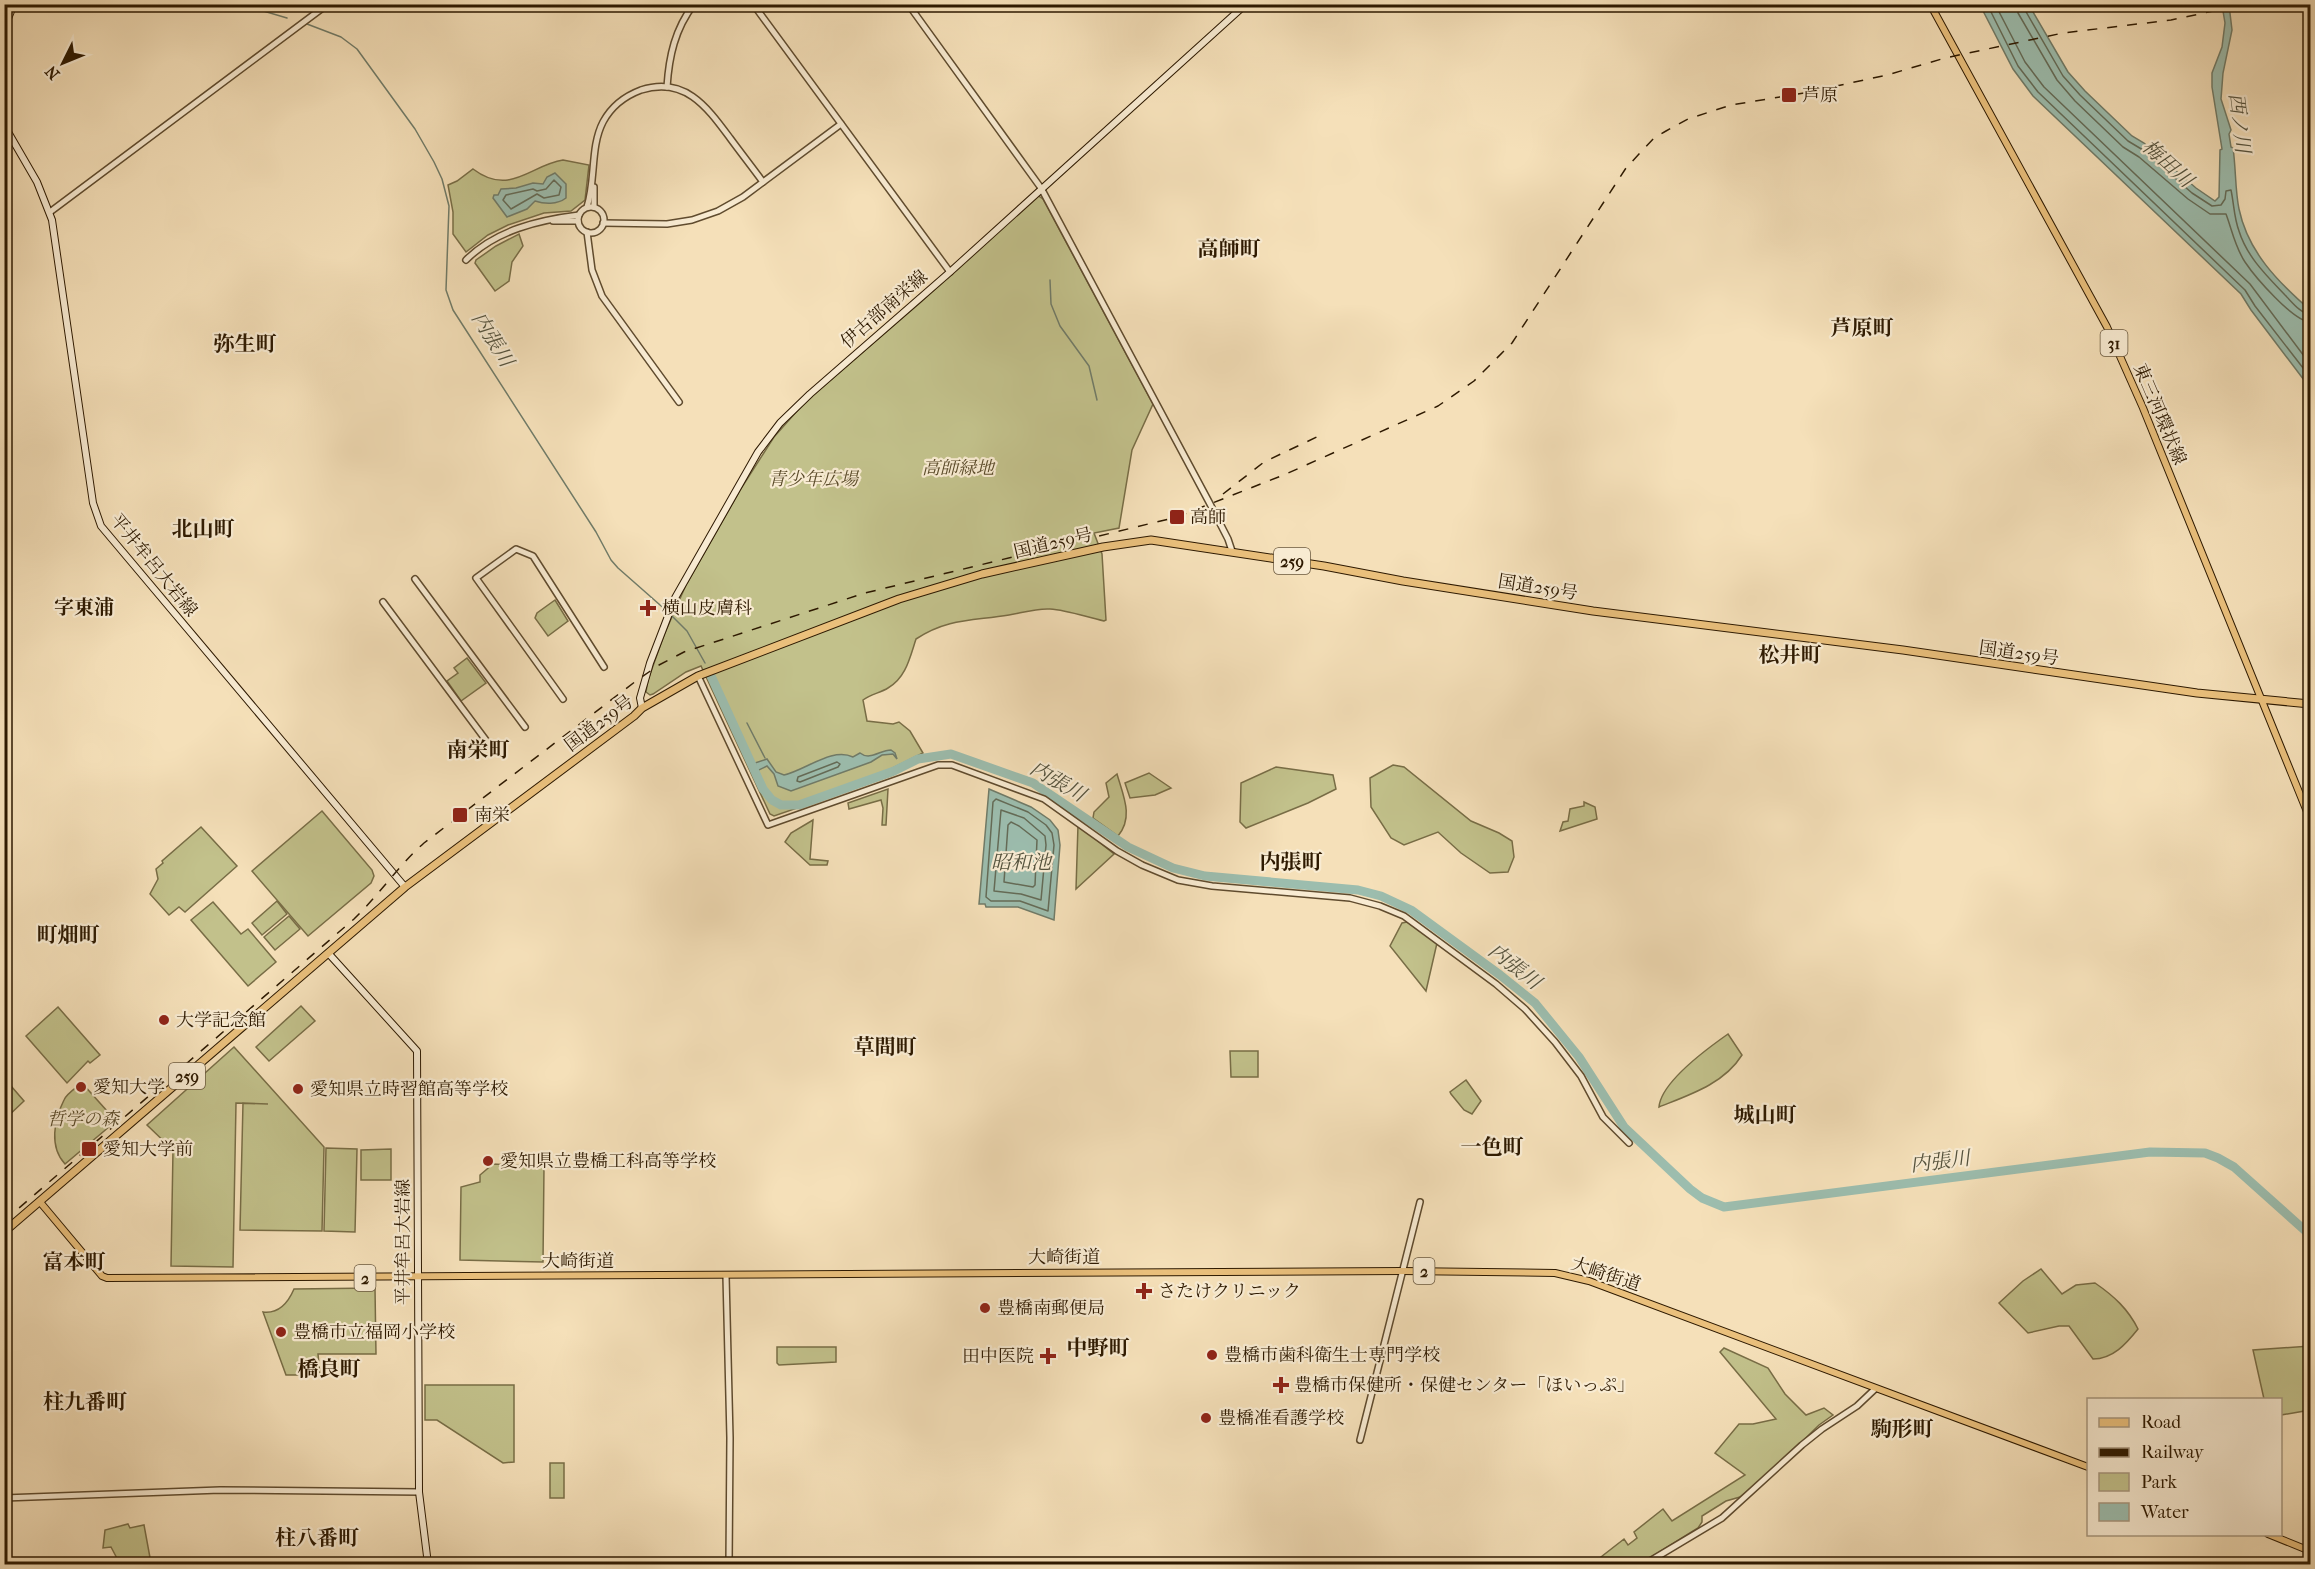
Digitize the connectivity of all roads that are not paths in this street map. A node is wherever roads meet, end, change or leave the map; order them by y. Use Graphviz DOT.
graph roads {
  1 [pos="14,4"];
  2 [pos="328,4"];
  3 [pos="694,4"];
  4 [pos="753,4"];
  5 [pos="908,4"];
  6 [pos="1246,4"];
  7 [pos="1930,4"];
  8 [pos="4,28"];
  9 [pos="667,87"];
  10 [pos="841,124"];
  11 [pos="4,125"];
  12 [pos="763,182"];
  13 [pos="1041,188"];
  14 [pos="591,207"];
  15 [pos="50,212"];
  16 [pos="578,218"];
  17 [pos="603,220"];
  18 [pos="587,232"];
  19 [pos="594,232"];
  20 [pos="466,260"];
  21 [pos="591,264"];
  22 [pos="950,272"];
  23 [pos="679,402"];
  24 [pos="1232,551"];
  25 [pos="415,579"];
  26 [pos="383,602"];
  27 [pos="604,667"];
  28 [pos="698,676"];
  29 [pos="563,699"];
  30 [pos="2261,699"];
  31 [pos="2310,704"];
  32 [pos="642,708"];
  33 [pos="525,728"];
  34 [pos="494,751"];
  35 [pos="2310,819"];
  36 [pos="405,887"];
  37 [pos="328,954"];
  38 [pos="1629,1143"];
  39 [pos="40,1202"];
  40 [pos="1420,1202"];
  41 [pos="4,1232"];
  42 [pos="1402,1271"];
  43 [pos="726,1276"];
  44 [pos="418,1277"];
  45 [pos="1875,1389"];
  46 [pos="1360,1440"];
  47 [pos="2087,1467"];
  48 [pos="419,1492"];
  49 [pos="4,1498"];
  50 [pos="2273,1536"];
  51 [pos="2310,1551"];
  52 [pos="428,1564"];
  53 [pos="729,1564"];
  54 [pos="1645,1564"];
  1 -- 8 [label="main road"];
  2 -- 15 [label="street"];
  3 -- 9 [label="street"];
  4 -- 10 [label="street"];
  5 -- 13 [label="street"];
  6 -- 13 [label="main road, 伊古部南栄線"];
  7 -- 30 [label="main road, 東三河環状線 / 31"];
  9 -- 12 [label="street"];
  9 -- 14 [label="street"];
  10 -- 12 [label="street"];
  10 -- 22 [label="street"];
  11 -- 15 [label="main road, 平井牟呂大岩線"];
  12 -- 17 [label="street"];
  13 -- 22 [label="main road, 伊古部南栄線"];
  13 -- 24 [label="street"];
  14 -- 16 [label="street"];
  14 -- 17 [label="street"];
  15 -- 36 [label="main road, 平井牟呂大岩線"];
  16 -- 18 [label="street"];
  16 -- 20 [label="street"];
  17 -- 19 [label="street"];
  18 -- 19 [label="street"];
  18 -- 21 [label="street"];
  19 -- 21 [label="street"];
  21 -- 23 [label="street"];
  22 -- 32 [label="main road, 伊古部南栄線"];
  24 -- 28 [label="highway, 国道259号 / 259"];
  24 -- 30 [label="highway, 国道259号 / 259"];
  25 -- 33 [label="street"];
  26 -- 34 [label="street"];
  27 -- 29 [label="street"];
  28 -- 32 [label="highway, 国道259号 / 259"];
  28 -- 38 [label="street"];
  30 -- 31 [label="highway, 国道259号 / 259"];
  30 -- 35 [label="main road, 東三河環状線 / 31"];
  32 -- 36 [label="highway, 国道259号 / 259"];
  36 -- 37 [label="highway, 国道259号 / 259"];
  37 -- 39 [label="highway, 国道259号 / 259"];
  37 -- 44 [label="main road, 平井牟呂大岩線"];
  39 -- 41 [label="highway, 国道259号 / 259"];
  39 -- 44 [label="main road, 大崎街道 / 2"];
  40 -- 42 [label="street"];
  42 -- 43 [label="main road, 大崎街道 / 2"];
  42 -- 45 [label="main road, 大崎街道 / 2"];
  42 -- 46 [label="street"];
  43 -- 44 [label="main road, 大崎街道 / 2"];
  43 -- 53 [label="street"];
  44 -- 48 [label="main road, 平井牟呂大岩線"];
  45 -- 47 [label="main road, 大崎街道 / 2"];
  45 -- 54 [label="street"];
  48 -- 49 [label="street"];
  48 -- 52 [label="main road, 平井牟呂大岩線"];
  50 -- 51 [label="main road"];
}
